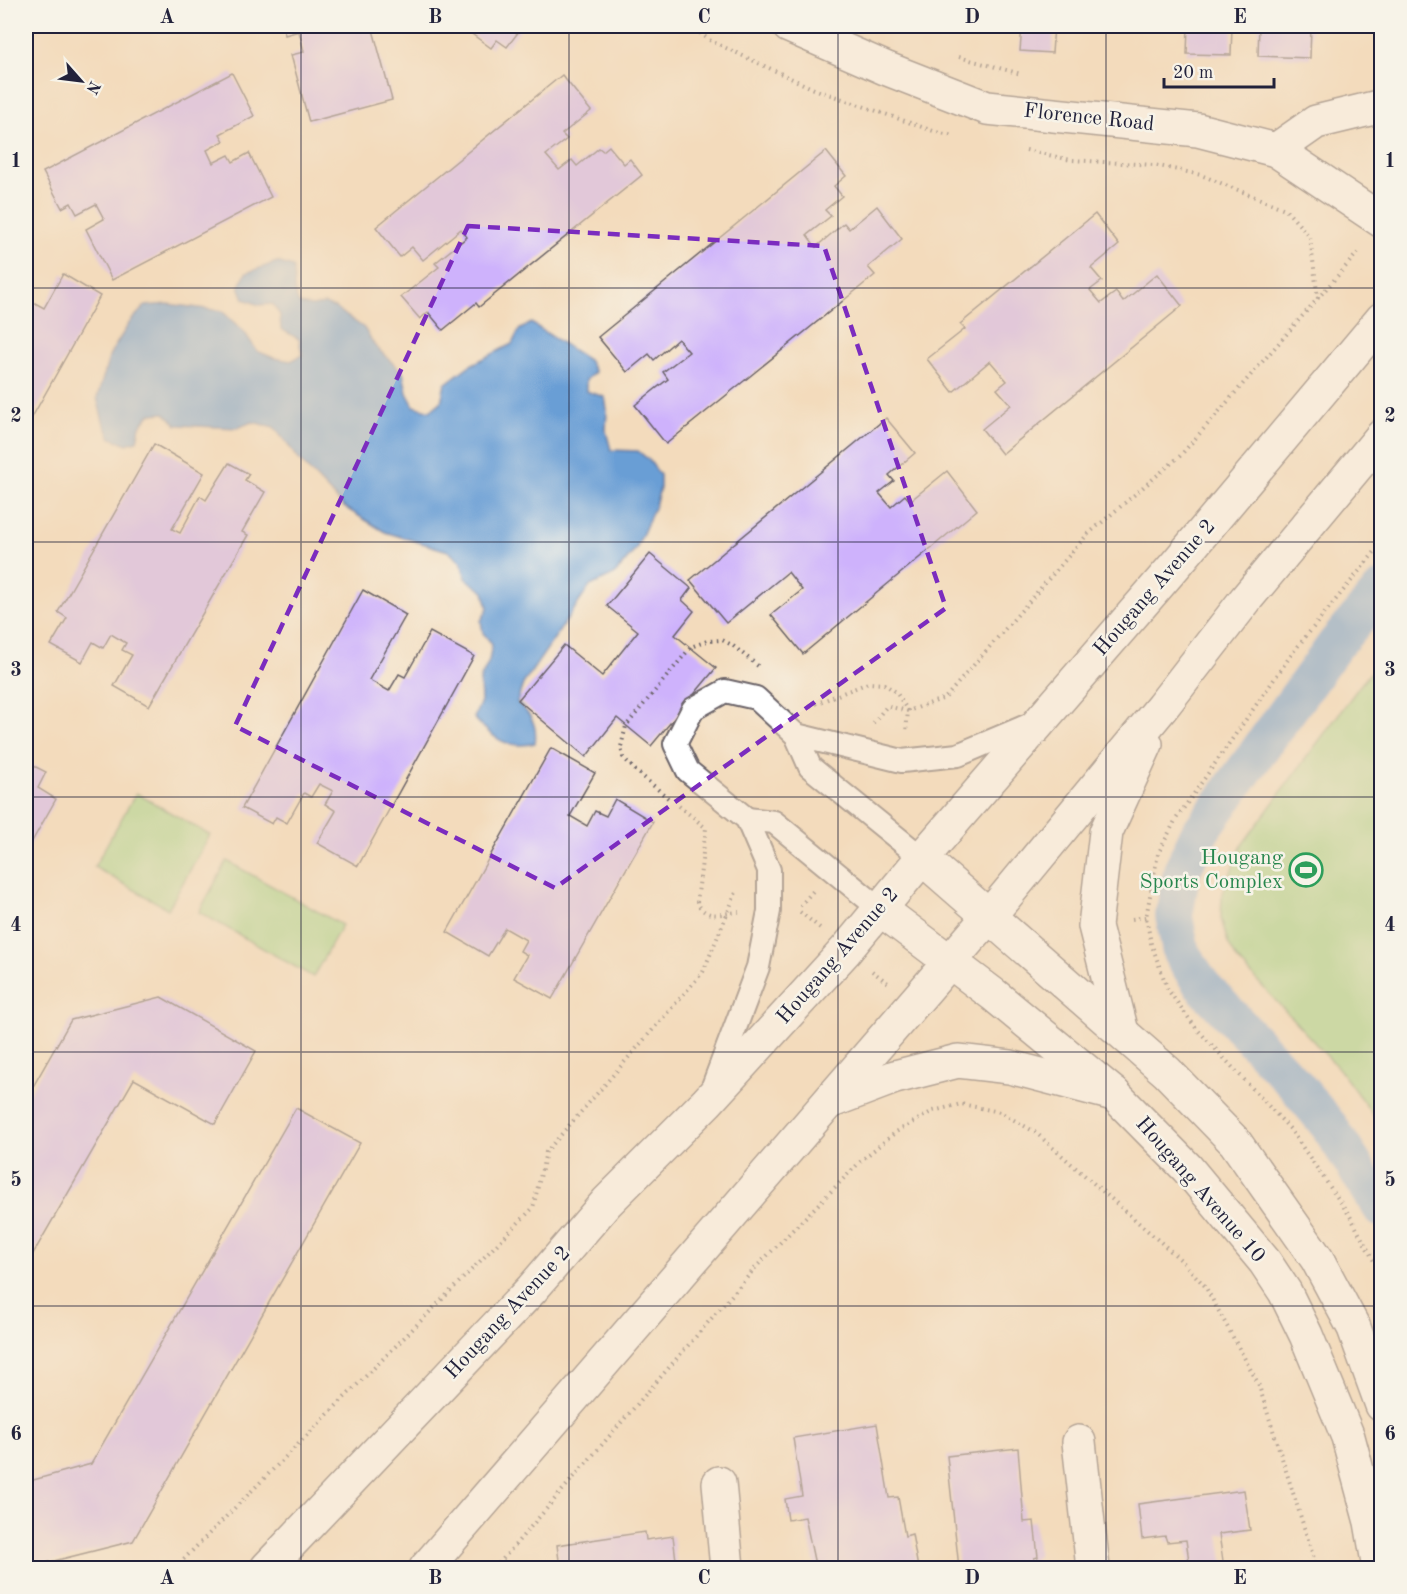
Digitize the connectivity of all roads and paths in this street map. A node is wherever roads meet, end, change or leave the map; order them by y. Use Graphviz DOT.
graph roads {
  1 [pos="690,26"];
  2 [pos="789,26"];
  3 [pos="711,41"];
  4 [pos="953,55"];
  5 [pos="1025,75"];
  6 [pos="1382,106"];
  7 [pos="1276,150"];
  8 [pos="1374,231"];
  9 [pos="1382,319"];
  10 [pos="1382,436"];
  11 [pos="1382,543"];
  12 [pos="766,673"];
  13 [pos="808,707"];
  14 [pos="1162,707"];
  15 [pos="908,711"];
  16 [pos="1040,720"];
  17 [pos="868,728"];
  18 [pos="796,735"];
  19 [pos="747,819"];
  20 [pos="922,858"];
  21 [pos="739,885"];
  22 [pos="880,909"];
  23 [pos="797,910"];
  24 [pos="726,913"];
  25 [pos="990,915"];
  26 [pos="846,950"];
  27 [pos="950,961"];
  28 [pos="914,1003"];
  29 [pos="1122,1032"];
  30 [pos="1114,1094"];
  31 [pos="707,1102"];
  32 [pos="826,1103"];
  33 [pos="1382,1276"];
  34 [pos="1382,1405"];
  35 [pos="1079,1442"];
  36 [pos="719,1483"];
  37 [pos="175,1569"];
  38 [pos="267,1569"];
  39 [pos="426,1569"];
  40 [pos="495,1569"];
  41 [pos="727,1569"];
  42 [pos="1093,1569"];
  43 [pos="1317,1569"];
  44 [pos="1379,1569"];
  1 -- 3 [label="path"];
  2 -- 7 [label="main road, Florence Road"];
  4 -- 5 [label="path"];
  6 -- 7 [label="main road"];
  7 -- 8 [label="main road, Florence Road"];
  8 -- 15 [label="path"];
  9 -- 16 [label="main road, Hougang Avenue 2"];
  10 -- 14 [label="main road"];
  11 -- 33 [label="path"];
  12 -- 24 [label="path"];
  13 -- 15 [label="path"];
  14 -- 25 [label="main road"];
  14 -- 29 [label="main road"];
  15 -- 17 [label="path"];
  16 -- 18 [label="lane"];
  16 -- 20 [label="main road, Hougang Avenue 2"];
  18 -- 19 [label="lane"];
  18 -- 20 [label="lane"];
  19 -- 22 [label="lane"];
  19 -- 31 [label="lane"];
  20 -- 22 [label="main road, Hougang Avenue 2"];
  20 -- 25 [label="main road"];
  21 -- 24 [label="path"];
  22 -- 26 [label="main road, Hougang Avenue 2"];
  22 -- 27 [label="main road, Hougang Avenue 10"];
  23 -- 26 [label="path"];
  24 -- 37 [label="path"];
  25 -- 27 [label="main road"];
  25 -- 29 [label="main road"];
  26 -- 28 [label="path"];
  26 -- 31 [label="main road, Hougang Avenue 2"];
  27 -- 28 [label="main road"];
  27 -- 30 [label="main road, Hougang Avenue 10"];
  28 -- 32 [label="main road"];
  29 -- 34 [label="main road"];
  30 -- 32 [label="main road"];
  30 -- 44 [label="main road, Hougang Avenue 10"];
  31 -- 38 [label="main road, Hougang Avenue 2"];
  32 -- 39 [label="main road"];
  35 -- 42 [label="main road"];
  36 -- 41 [label="main road"];
  40 -- 43 [label="path"];
}
